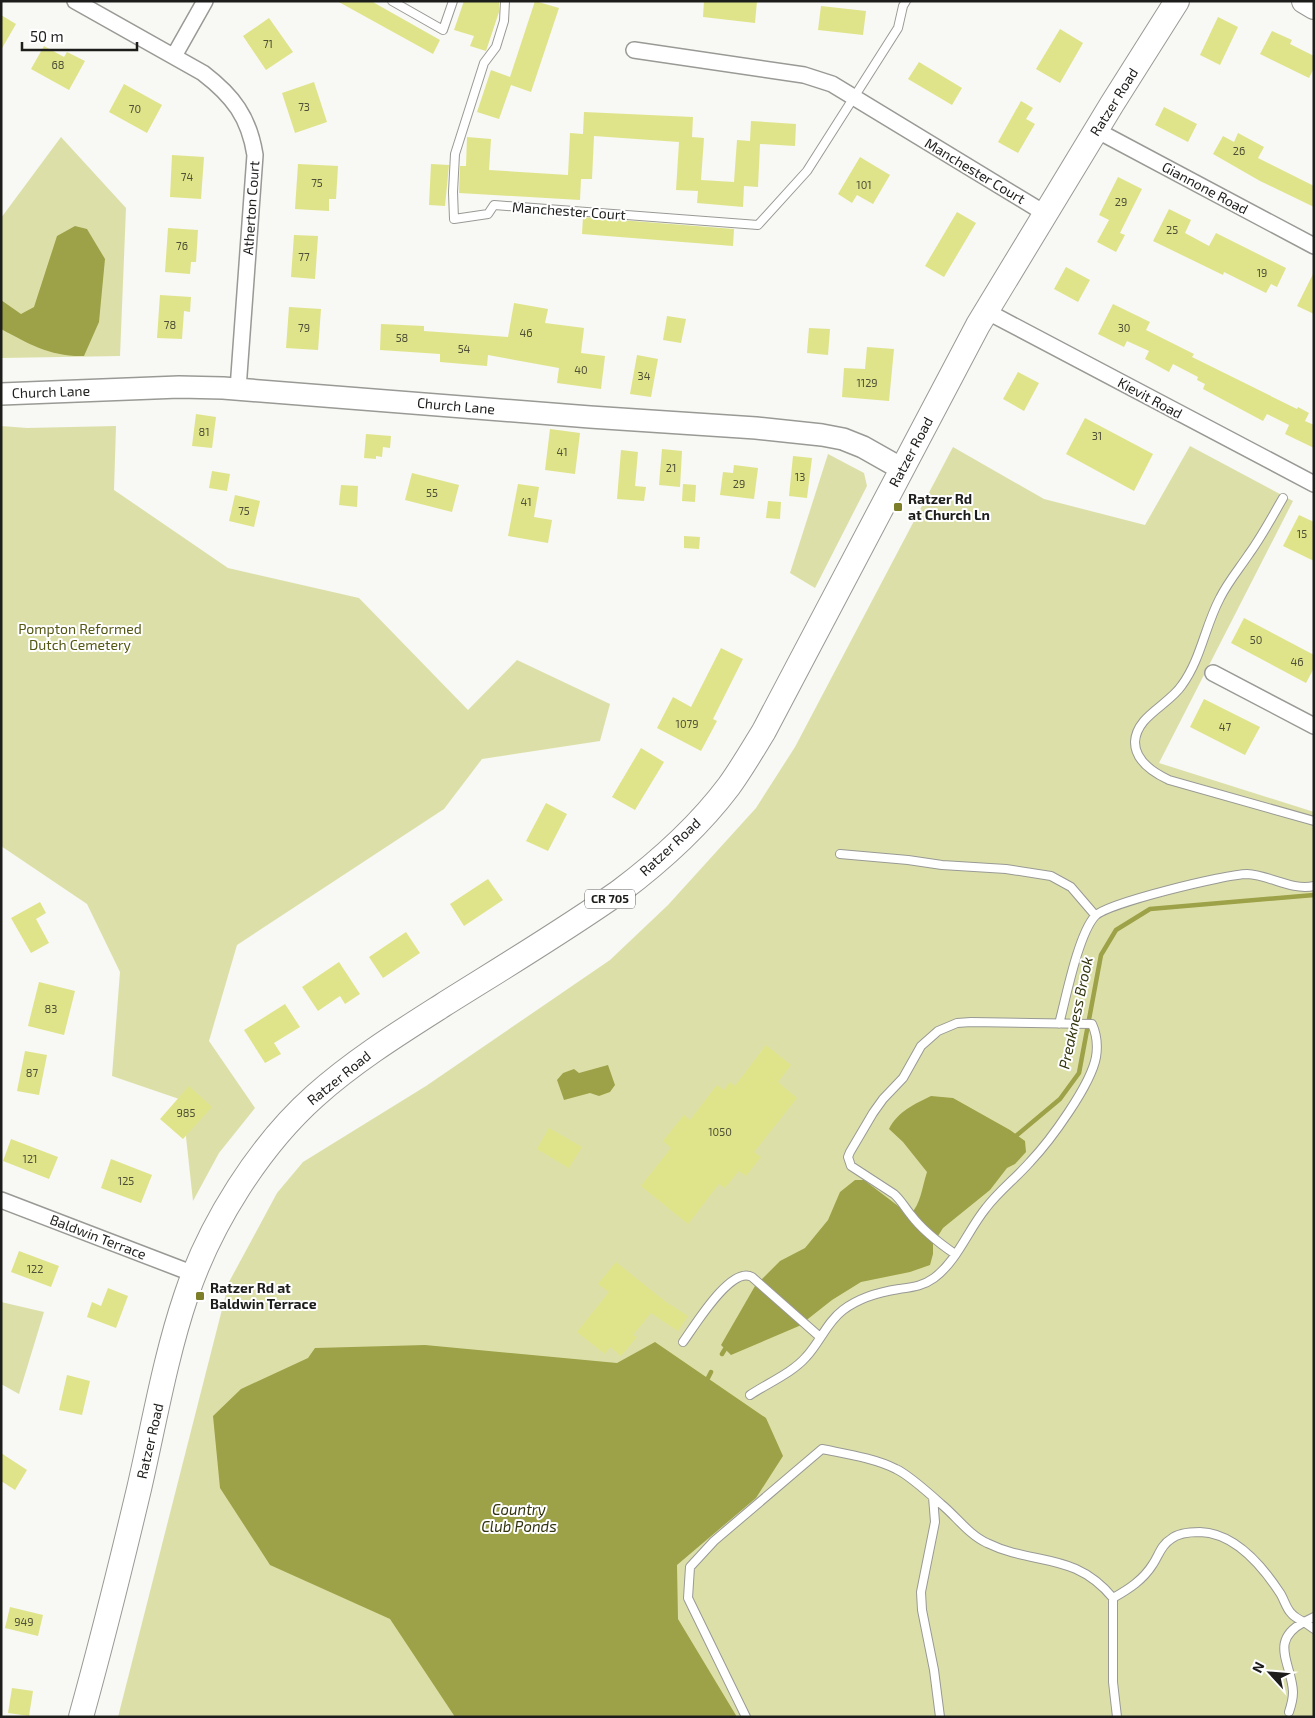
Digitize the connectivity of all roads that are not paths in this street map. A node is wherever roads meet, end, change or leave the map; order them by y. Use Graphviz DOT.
graph roads {
  1 [pos="75,1"];
  2 [pos="205,1"];
  3 [pos="392,1"];
  4 [pos="453,1"];
  5 [pos="505,1"];
  6 [pos="895,1"];
  7 [pos="1177,1"];
  8 [pos="1304,1"];
  9 [pos="904,4"];
  10 [pos="1314,7"];
  11 [pos="634,50"];
  12 [pos="174,56"];
  13 [pos="854,98"];
  14 [pos="1096,130"];
  15 [pos="1046,214"];
  16 [pos="1314,246"];
  17 [pos="986,311"];
  18 [pos="238,389"];
  19 [pos="1,394"];
  20 [pos="902,468"];
  21 [pos="1314,484"];
  22 [pos="1282,498"];
  23 [pos="1213,673"];
  24 [pos="1314,726"];
  25 [pos="1314,820"];
  26 [pos="840,854"];
  27 [pos="1314,886"];
  28 [pos="1096,915"];
  29 [pos="1059,1024"];
  30 [pos="1,1200"];
  31 [pos="955,1254"];
  32 [pos="194,1274"];
  33 [pos="820,1337"];
  34 [pos="683,1342"];
  35 [pos="750,1395"];
  36 [pos="933,1497"];
  37 [pos="1113,1598"];
  38 [pos="1314,1617"];
  39 [pos="1304,1622"];
  40 [pos="1314,1629"];
  41 [pos="1289,1712"];
  42 [pos="81,1717"];
  43 [pos="746,1717"];
  44 [pos="940,1717"];
  45 [pos="1117,1717"];
  1 -- 12 [label="street, Atherton Court"];
  2 -- 12 [label="street"];
  3 -- 4 [label="lane"];
  5 -- 13 [label="lane, Manchester Court"];
  6 -- 9 [label="lane, Manchester Court"];
  7 -- 14 [label="main road, Ratzer Road / CR 705"];
  8 -- 10 [label="main road"];
  9 -- 13 [label="lane, Manchester Court"];
  11 -- 13 [label="street, Manchester Court"];
  12 -- 18 [label="street, Atherton Court"];
  13 -- 15 [label="street, Manchester Court"];
  14 -- 15 [label="main road, Ratzer Road / CR 705"];
  14 -- 16 [label="street, Giannone Road"];
  15 -- 17 [label="main road, Ratzer Road / CR 705"];
  17 -- 20 [label="main road, Ratzer Road / CR 705"];
  17 -- 21 [label="street, Kievit Road"];
  18 -- 19 [label="street, Church Lane"];
  18 -- 20 [label="street, Church Lane"];
  20 -- 32 [label="main road, Ratzer Road / CR 705"];
  22 -- 25 [label="lane"];
  23 -- 24 [label="street"];
  26 -- 28 [label="lane"];
  27 -- 28 [label="lane"];
  28 -- 29 [label="lane"];
  29 -- 31 [label="lane"];
  29 -- 31 [label="lane"];
  30 -- 32 [label="street, Baldwin Terrace"];
  31 -- 33 [label="lane"];
  32 -- 42 [label="main road, Ratzer Road / CR 705"];
  33 -- 34 [label="lane"];
  33 -- 35 [label="lane"];
  36 -- 37 [label="lane"];
  36 -- 43 [label="lane"];
  36 -- 44 [label="lane"];
  37 -- 39 [label="lane"];
  37 -- 45 [label="lane"];
  38 -- 39 [label="lane"];
  39 -- 40 [label="lane"];
  39 -- 41 [label="lane"];
}
